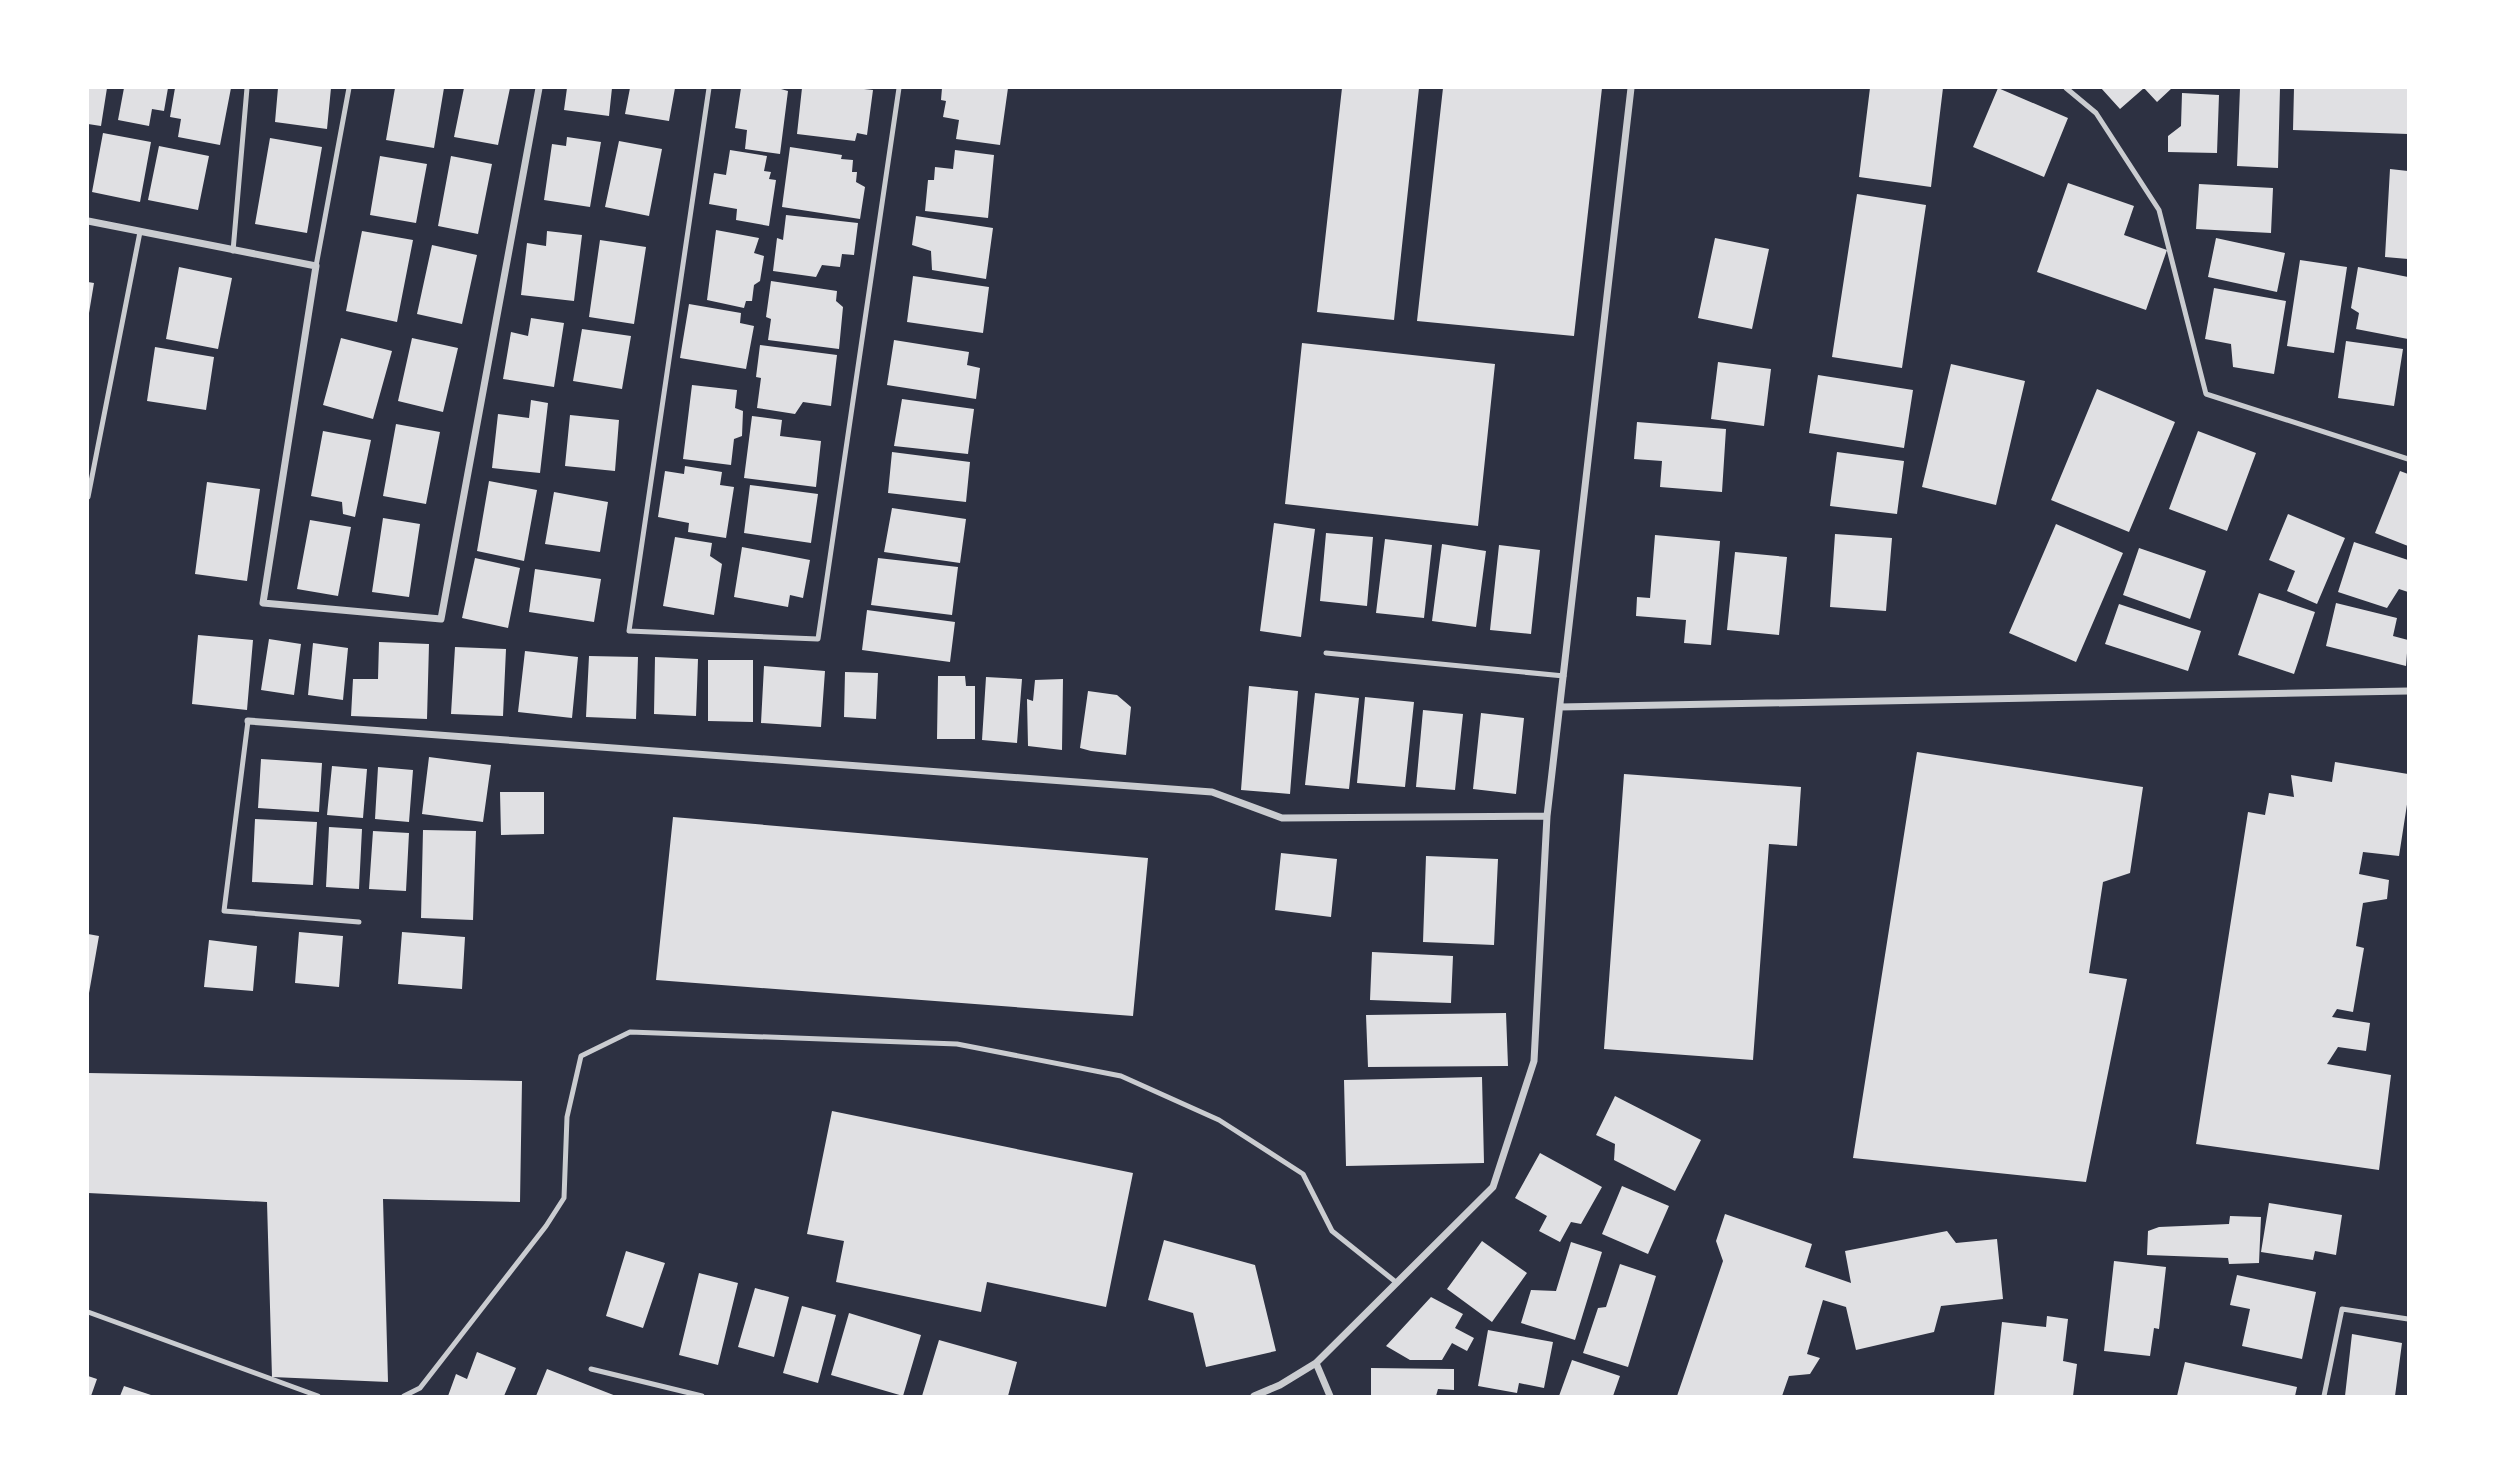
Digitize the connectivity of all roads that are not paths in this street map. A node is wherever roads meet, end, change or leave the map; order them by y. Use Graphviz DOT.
graph roads {
  1 [pos="247,88"];
  2 [pos="349,88"];
  3 [pos="539,88"];
  4 [pos="709,88"];
  5 [pos="899,88"];
  6 [pos="1631,88"];
  7 [pos="2066,88"];
  8 [pos="88,220"];
  9 [pos="140,232"];
  10 [pos="233,251"];
  11 [pos="316,266"];
  12 [pos="2409,459"];
  13 [pos="88,497"];
  14 [pos="1326,653"];
  15 [pos="1564,676"];
  16 [pos="2409,691"];
  17 [pos="1560,707"];
  18 [pos="248,720"];
  19 [pos="1547,816"];
  20 [pos="359,922"];
  21 [pos="1397,1283"];
  22 [pos="88,1312"];
  23 [pos="2409,1319"];
  24 [pos="1316,1363"];
  25 [pos="591,1369"];
  26 [pos="318,1396"];
  27 [pos="404,1396"];
  28 [pos="702,1396"];
  29 [pos="1254,1396"];
  30 [pos="1330,1396"];
  31 [pos="2324,1396"];
  1 -- 10 [label="lane"];
  2 -- 11 [label="lane"];
  3 -- 11 [label="street"];
  4 -- 5 [label="lane"];
  6 -- 15 [label="street"];
  7 -- 12 [label="lane"];
  8 -- 9 [label="street"];
  9 -- 10 [label="street"];
  9 -- 13 [label="lane"];
  10 -- 11 [label="street"];
  14 -- 15 [label="lane"];
  15 -- 17 [label="street"];
  16 -- 17 [label="street"];
  17 -- 19 [label="street"];
  18 -- 19 [label="street"];
  18 -- 20 [label="lane"];
  19 -- 21 [label="street"];
  21 -- 24 [label="street"];
  21 -- 27 [label="lane"];
  22 -- 26 [label="lane"];
  23 -- 31 [label="lane"];
  24 -- 29 [label="street"];
  24 -- 30 [label="street"];
  25 -- 28 [label="lane"];
}
